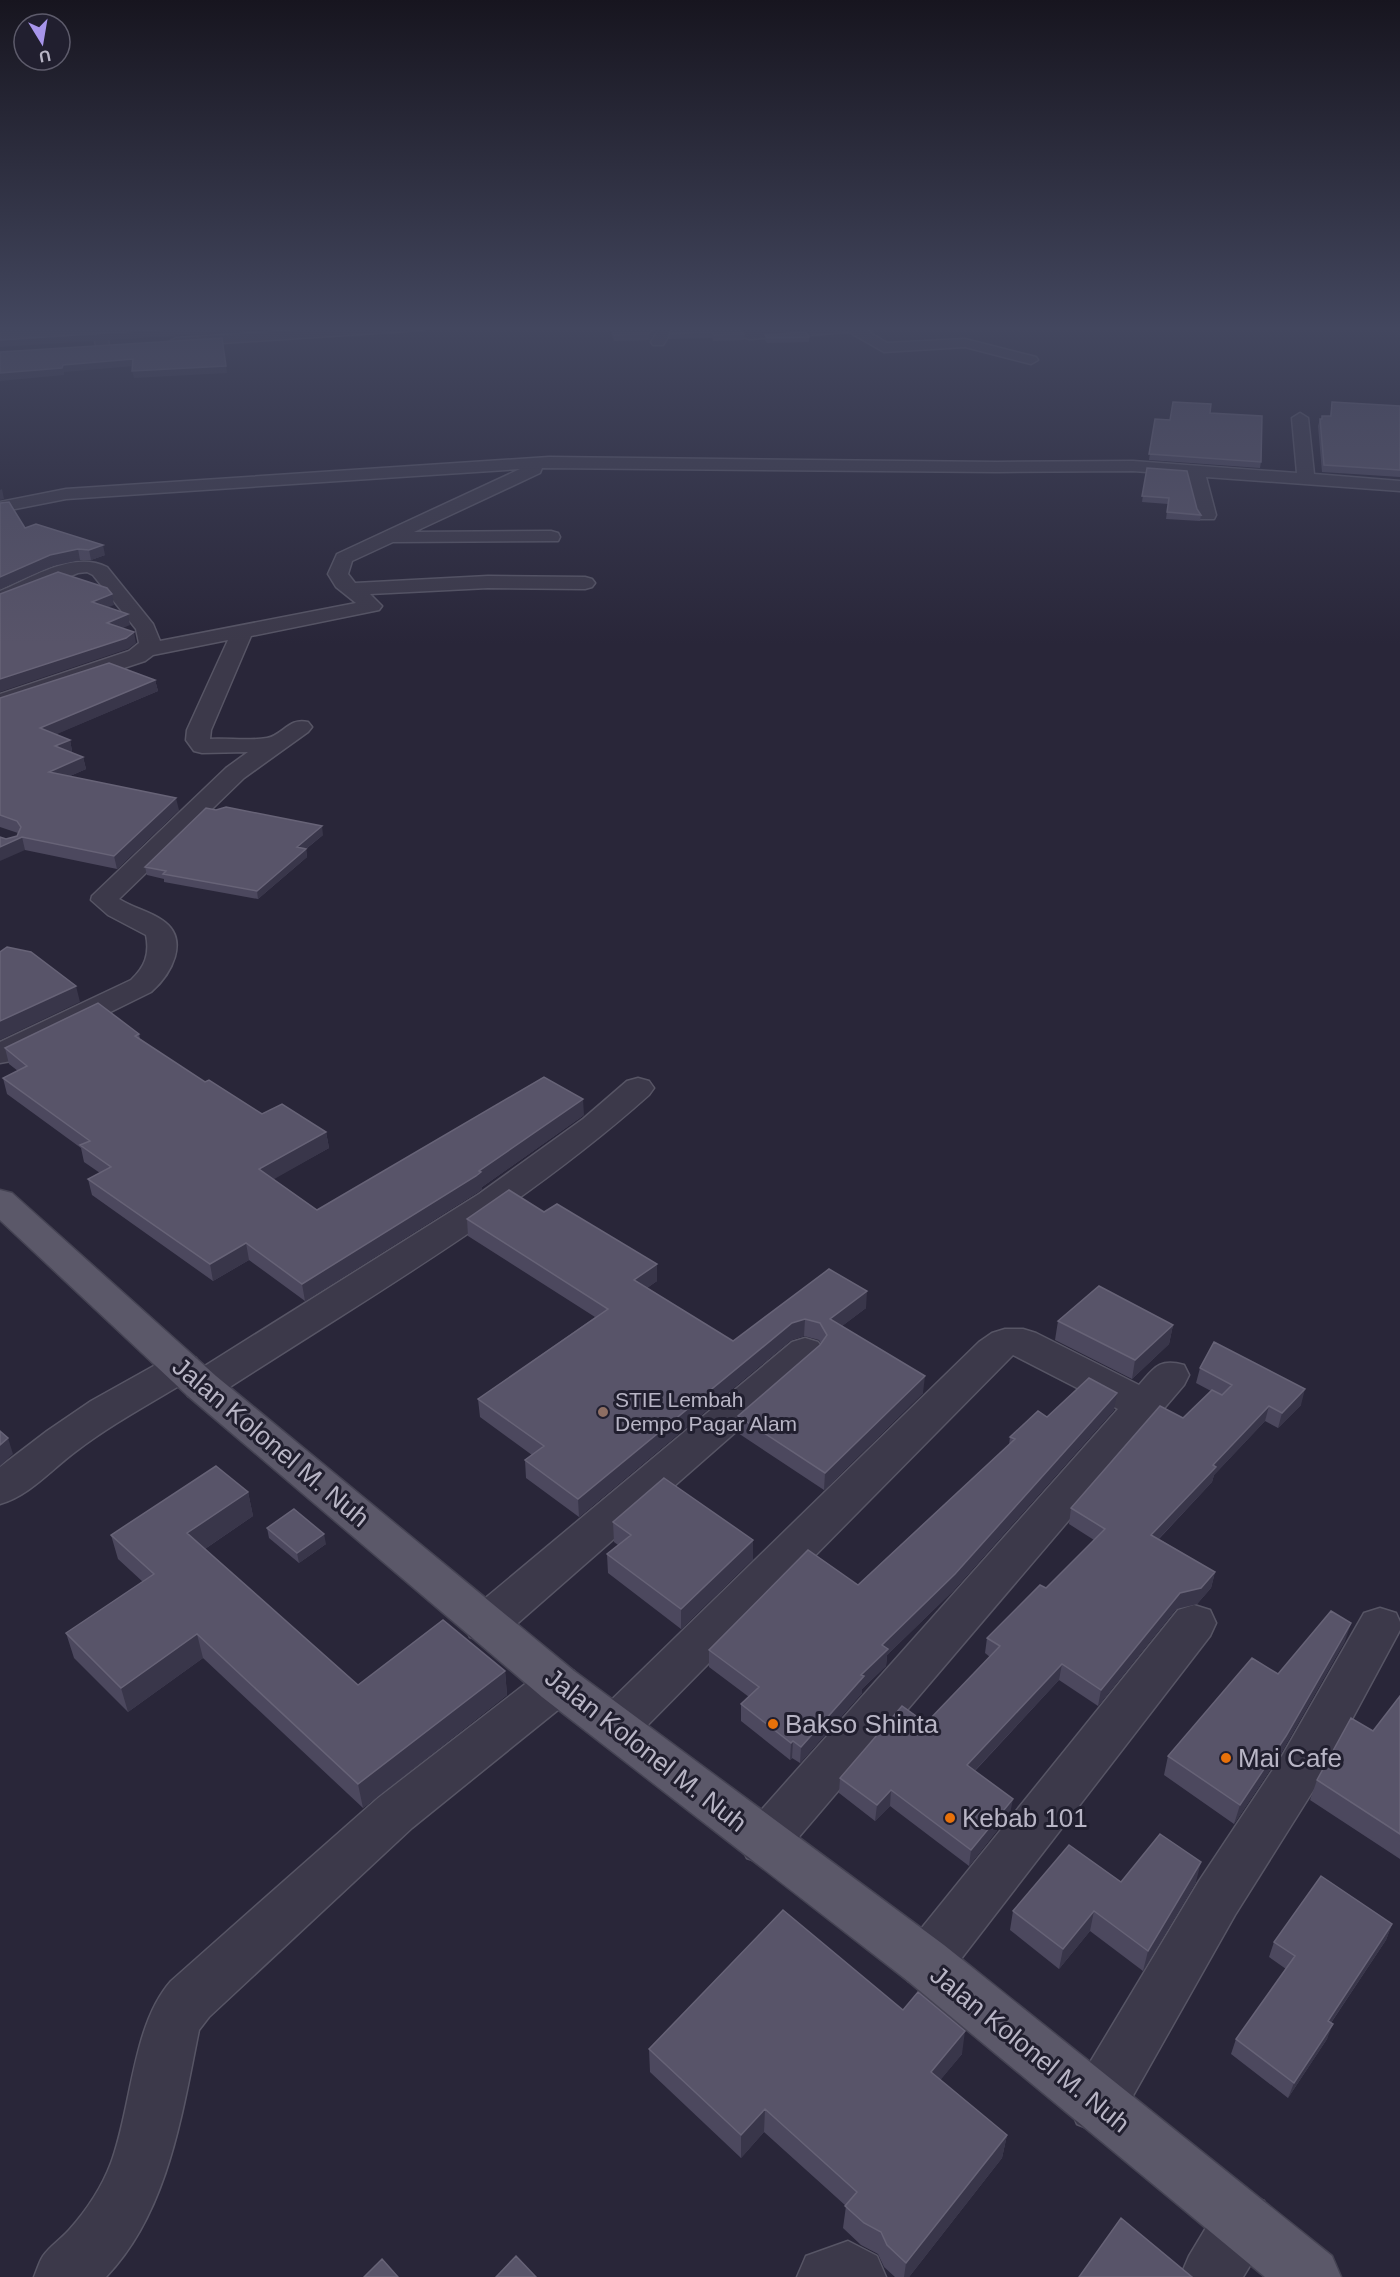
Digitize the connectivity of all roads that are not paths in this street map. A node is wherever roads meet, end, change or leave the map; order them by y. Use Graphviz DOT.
graph roads {
  1 [pos="1301,432"];
  2 [pos="549,462"];
  3 [pos="1195,470"];
  4 [pos="1306,478"];
  5 [pos="1400,486"];
  6 [pos="0,507"];
  7 [pos="1207,514"];
  8 [pos="551,537"];
  9 [pos="387,538"];
  10 [pos="585,583"];
  11 [pos="351,589"];
  12 [pos="0,598"];
  13 [pos="242,633"];
  14 [pos="146,651"];
  15 [pos="0,702"];
  16 [pos="300,727"];
  17 [pos="272,745"];
  18 [pos="0,1054"];
  19 [pos="638,1088"];
  20 [pos="0,1201"];
  21 [pos="805,1351"];
  22 [pos="192,1377"];
  23 [pos="0,1489"];
  24 [pos="1194,1623"];
  25 [pos="486,1624"];
  26 [pos="1380,1626"];
  27 [pos="558,1684"];
  28 [pos="616,1726"];
  29 [pos="764,1842"];
  30 [pos="926,1963"];
  31 [pos="1097,2104"];
  32 [pos="1243,2222"];
  33 [pos="64,2277"];
  34 [pos="827,2277"];
  35 [pos="856,2277"];
  36 [pos="1210,2277"];
  37 [pos="1311,2277"];
  1 -- 4 [label="street"];
  2 -- 3 [label="street"];
  2 -- 6 [label="street"];
  2 -- 9 [label="street"];
  3 -- 4 [label="street"];
  3 -- 7 [label="street"];
  4 -- 5 [label="street"];
  8 -- 9 [label="street"];
  9 -- 11 [label="street"];
  10 -- 11 [label="street"];
  11 -- 13 [label="street"];
  12 -- 14 [label="street"];
  13 -- 14 [label="street"];
  13 -- 17 [label="street"];
  14 -- 15 [label="street"];
  16 -- 17 [label="street"];
  17 -- 18 [label="street"];
  19 -- 22 [label="street"];
  20 -- 22 [label="main road, Jalan Kolonel M. Nuh"];
  21 -- 25 [label="street"];
  22 -- 23 [label="street"];
  22 -- 25 [label="main road, Jalan Kolonel M. Nuh"];
  24 -- 30 [label="street"];
  25 -- 27 [label="main road, Jalan Kolonel M. Nuh"];
  26 -- 31 [label="street"];
  27 -- 28 [label="main road, Jalan Kolonel M. Nuh"];
  27 -- 33 [label="street"];
  28 -- 29 [label="main road, Jalan Kolonel M. Nuh"];
  28 -- 29 [label="street"];
  29 -- 30 [label="main road, Jalan Kolonel M. Nuh"];
  30 -- 31 [label="main road, Jalan Kolonel M. Nuh"];
  31 -- 32 [label="main road, Jalan Kolonel M. Nuh"];
  32 -- 36 [label="street"];
  32 -- 37 [label="main road, Jalan Kolonel M. Nuh"];
  34 -- 35 [label="street"];
}
